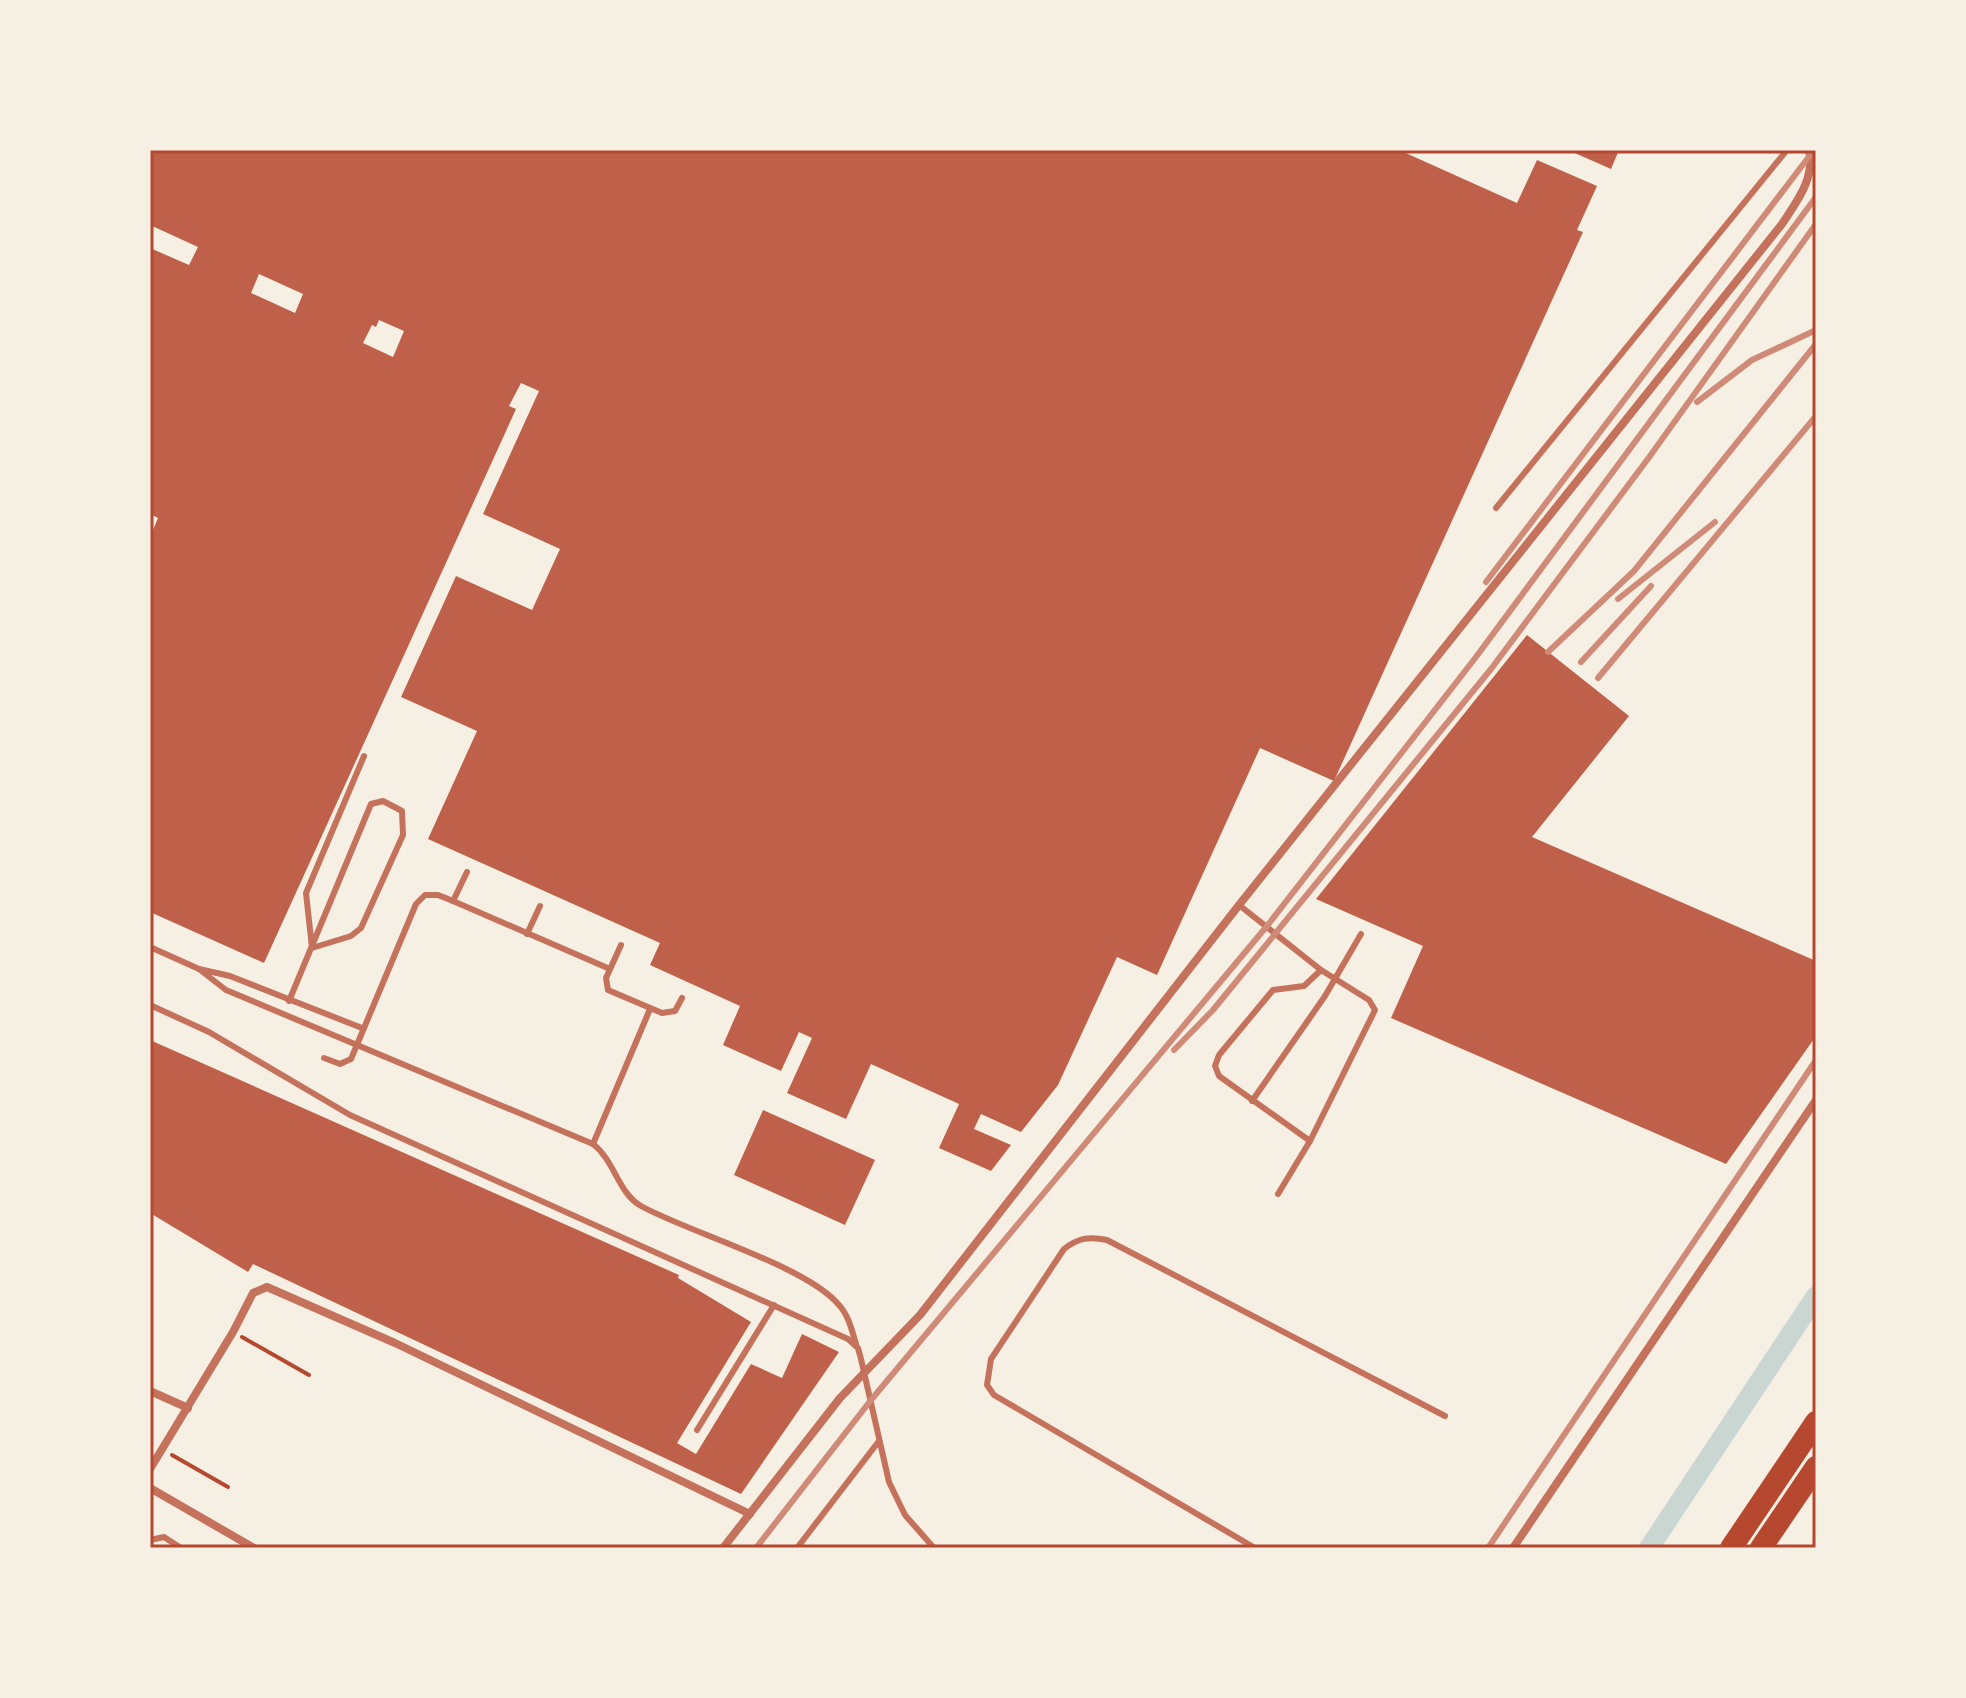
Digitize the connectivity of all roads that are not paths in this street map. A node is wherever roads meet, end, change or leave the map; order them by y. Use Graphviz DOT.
graph roads {
  1 [pos="1787,150"];
  2 [pos="1809,150"];
  3 [pos="1496,508"];
  4 [pos="364,756"];
  5 [pos="467,872"];
  6 [pos="453,901"];
  7 [pos="1239,905"];
  8 [pos="540,906"];
  9 [pos="527,934"];
  10 [pos="1361,934"];
  11 [pos="621,945"];
  12 [pos="150,947"];
  13 [pos="312,948"];
  14 [pos="199,969"];
  15 [pos="610,969"];
  16 [pos="1321,970"];
  17 [pos="1335,980"];
  18 [pos="682,998"];
  19 [pos="289,1001"];
  20 [pos="150,1005"];
  21 [pos="650,1009"];
  22 [pos="362,1028"];
  23 [pos="356,1046"];
  24 [pos="324,1058"];
  25 [pos="1816,1100"];
  26 [pos="1252,1101"];
  27 [pos="1310,1141"];
  28 [pos="593,1144"];
  29 [pos="1278,1194"];
  30 [pos="774,1305"];
  31 [pos="858,1348"];
  32 [pos="864,1372"];
  33 [pos="150,1391"];
  34 [pos="188,1408"];
  35 [pos="1445,1416"];
  36 [pos="1816,1422"];
  37 [pos="697,1430"];
  38 [pos="879,1441"];
  39 [pos="1816,1467"];
  40 [pos="150,1469"];
  41 [pos="150,1488"];
  42 [pos="750,1514"];
  43 [pos="150,1540"];
  44 [pos="181,1548"];
  45 [pos="254,1548"];
  46 [pos="723,1548"];
  47 [pos="797,1548"];
  48 [pos="934,1548"];
  49 [pos="1255,1548"];
  50 [pos="1513,1548"];
  51 [pos="1731,1548"];
  52 [pos="1761,1548"];
  1 -- 3 [label="lane"];
  2 -- 7 [label="street"];
  4 -- 13 [label="lane"];
  5 -- 6 [label="lane"];
  6 -- 9 [label="lane"];
  6 -- 22 [label="lane"];
  7 -- 16 [label="lane"];
  7 -- 32 [label="street"];
  8 -- 9 [label="lane"];
  9 -- 15 [label="lane"];
  10 -- 17 [label="lane"];
  11 -- 15 [label="lane"];
  12 -- 14 [label="lane"];
  13 -- 13 [label="lane"];
  13 -- 19 [label="lane"];
  14 -- 19 [label="lane"];
  14 -- 23 [label="lane"];
  15 -- 21 [label="lane"];
  16 -- 17 [label="lane"];
  16 -- 26 [label="lane"];
  17 -- 26 [label="lane"];
  17 -- 27 [label="lane"];
  18 -- 21 [label="lane"];
  19 -- 22 [label="lane"];
  20 -- 30 [label="lane"];
  21 -- 28 [label="lane"];
  22 -- 23 [label="lane"];
  23 -- 24 [label="lane"];
  23 -- 28 [label="lane"];
  25 -- 50 [label="street"];
  26 -- 27 [label="lane"];
  27 -- 29 [label="lane"];
  28 -- 31 [label="lane"];
  30 -- 31 [label="lane"];
  30 -- 37 [label="lane"];
  31 -- 32 [label="lane"];
  32 -- 38 [label="lane"];
  32 -- 42 [label="street"];
  33 -- 34 [label="street"];
  34 -- 40 [label="street"];
  34 -- 42 [label="street"];
  35 -- 49 [label="lane"];
  36 -- 51 [label="highway"];
  38 -- 47 [label="lane"];
  38 -- 48 [label="lane"];
  39 -- 52 [label="highway"];
  41 -- 45 [label="street"];
  42 -- 46 [label="street"];
  43 -- 44 [label="lane"];
}
